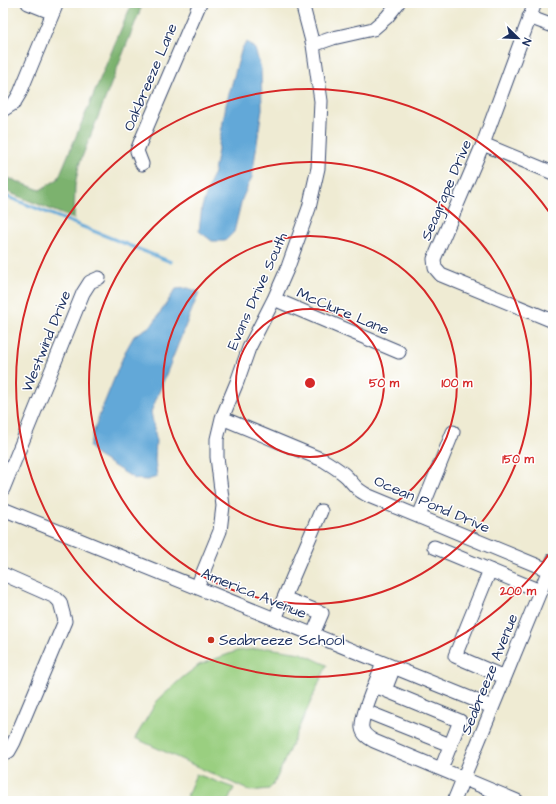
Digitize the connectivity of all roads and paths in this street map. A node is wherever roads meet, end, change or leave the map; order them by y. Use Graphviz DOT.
graph roads {
  1 [pos="28,3"];
  2 [pos="200,3"];
  3 [pos="302,3"];
  4 [pos="398,3"];
  5 [pos="535,3"];
  6 [pos="55,8"];
  7 [pos="529,17"];
  8 [pos="553,26"];
  9 [pos="313,45"];
  10 [pos="3,110"];
  11 [pos="483,144"];
  12 [pos="142,164"];
  13 [pos="553,173"];
  14 [pos="99,278"];
  15 [pos="274,299"];
  16 [pos="553,321"];
  17 [pos="399,352"];
  18 [pos="222,418"];
  19 [pos="453,432"];
  20 [pos="3,489"];
  21 [pos="3,509"];
  22 [pos="321,511"];
  23 [pos="419,516"];
  24 [pos="434,547"];
  25 [pos="551,565"];
  26 [pos="490,570"];
  27 [pos="3,574"];
  28 [pos="197,587"];
  29 [pos="540,591"];
  30 [pos="284,598"];
  31 [pos="275,619"];
  32 [pos="313,634"];
  33 [pos="388,665"];
  34 [pos="504,677"];
  35 [pos="380,688"];
  36 [pos="492,707"];
  37 [pos="365,711"];
  38 [pos="450,745"];
  39 [pos="3,755"];
  40 [pos="440,770"];
  41 [pos="463,779"];
  42 [pos="454,801"];
  43 [pos="517,801"];
  1 -- 6 [label="street"];
  2 -- 12 [label="street, Oakbreeze Lane"];
  3 -- 9 [label="street, Evans Drive South"];
  4 -- 9 [label="street"];
  5 -- 7 [label="street, Seagrape Drive"];
  6 -- 10 [label="street"];
  7 -- 8 [label="street"];
  7 -- 11 [label="street, Seagrape Drive"];
  9 -- 15 [label="street, Evans Drive South"];
  11 -- 13 [label="street"];
  11 -- 16 [label="street, Seagrape Drive"];
  14 -- 20 [label="street, Westwind Drive"];
  15 -- 17 [label="street, McClure Lane"];
  15 -- 18 [label="street, Evans Drive South"];
  18 -- 23 [label="street, Ocean Pond Drive"];
  18 -- 28 [label="street, Evans Drive South"];
  19 -- 23 [label="street"];
  21 -- 28 [label="street, America Avenue"];
  22 -- 30 [label="street"];
  23 -- 25 [label="street, Ocean Pond Drive"];
  24 -- 26 [label="street"];
  25 -- 29 [label="street, Seabreeze Avenue"];
  26 -- 29 [label="street"];
  26 -- 34 [label="street"];
  27 -- 39 [label="street"];
  28 -- 31 [label="street, America Avenue"];
  29 -- 34 [label="street, Seabreeze Avenue"];
  30 -- 31 [label="street"];
  30 -- 32 [label="street"];
  31 -- 32 [label="street, America Avenue"];
  32 -- 33 [label="street, America Avenue"];
  33 -- 35 [label="street"];
  33 -- 36 [label="street, America Avenue"];
  34 -- 36 [label="street, Seabreeze Avenue"];
  35 -- 37 [label="street"];
  35 -- 38 [label="street"];
  36 -- 41 [label="street, Seabreeze Avenue"];
  37 -- 38 [label="street"];
  37 -- 40 [label="street"];
  38 -- 40 [label="street"];
  40 -- 41 [label="street"];
  41 -- 42 [label="street, Seabreeze Avenue"];
  41 -- 43 [label="street"];
}
